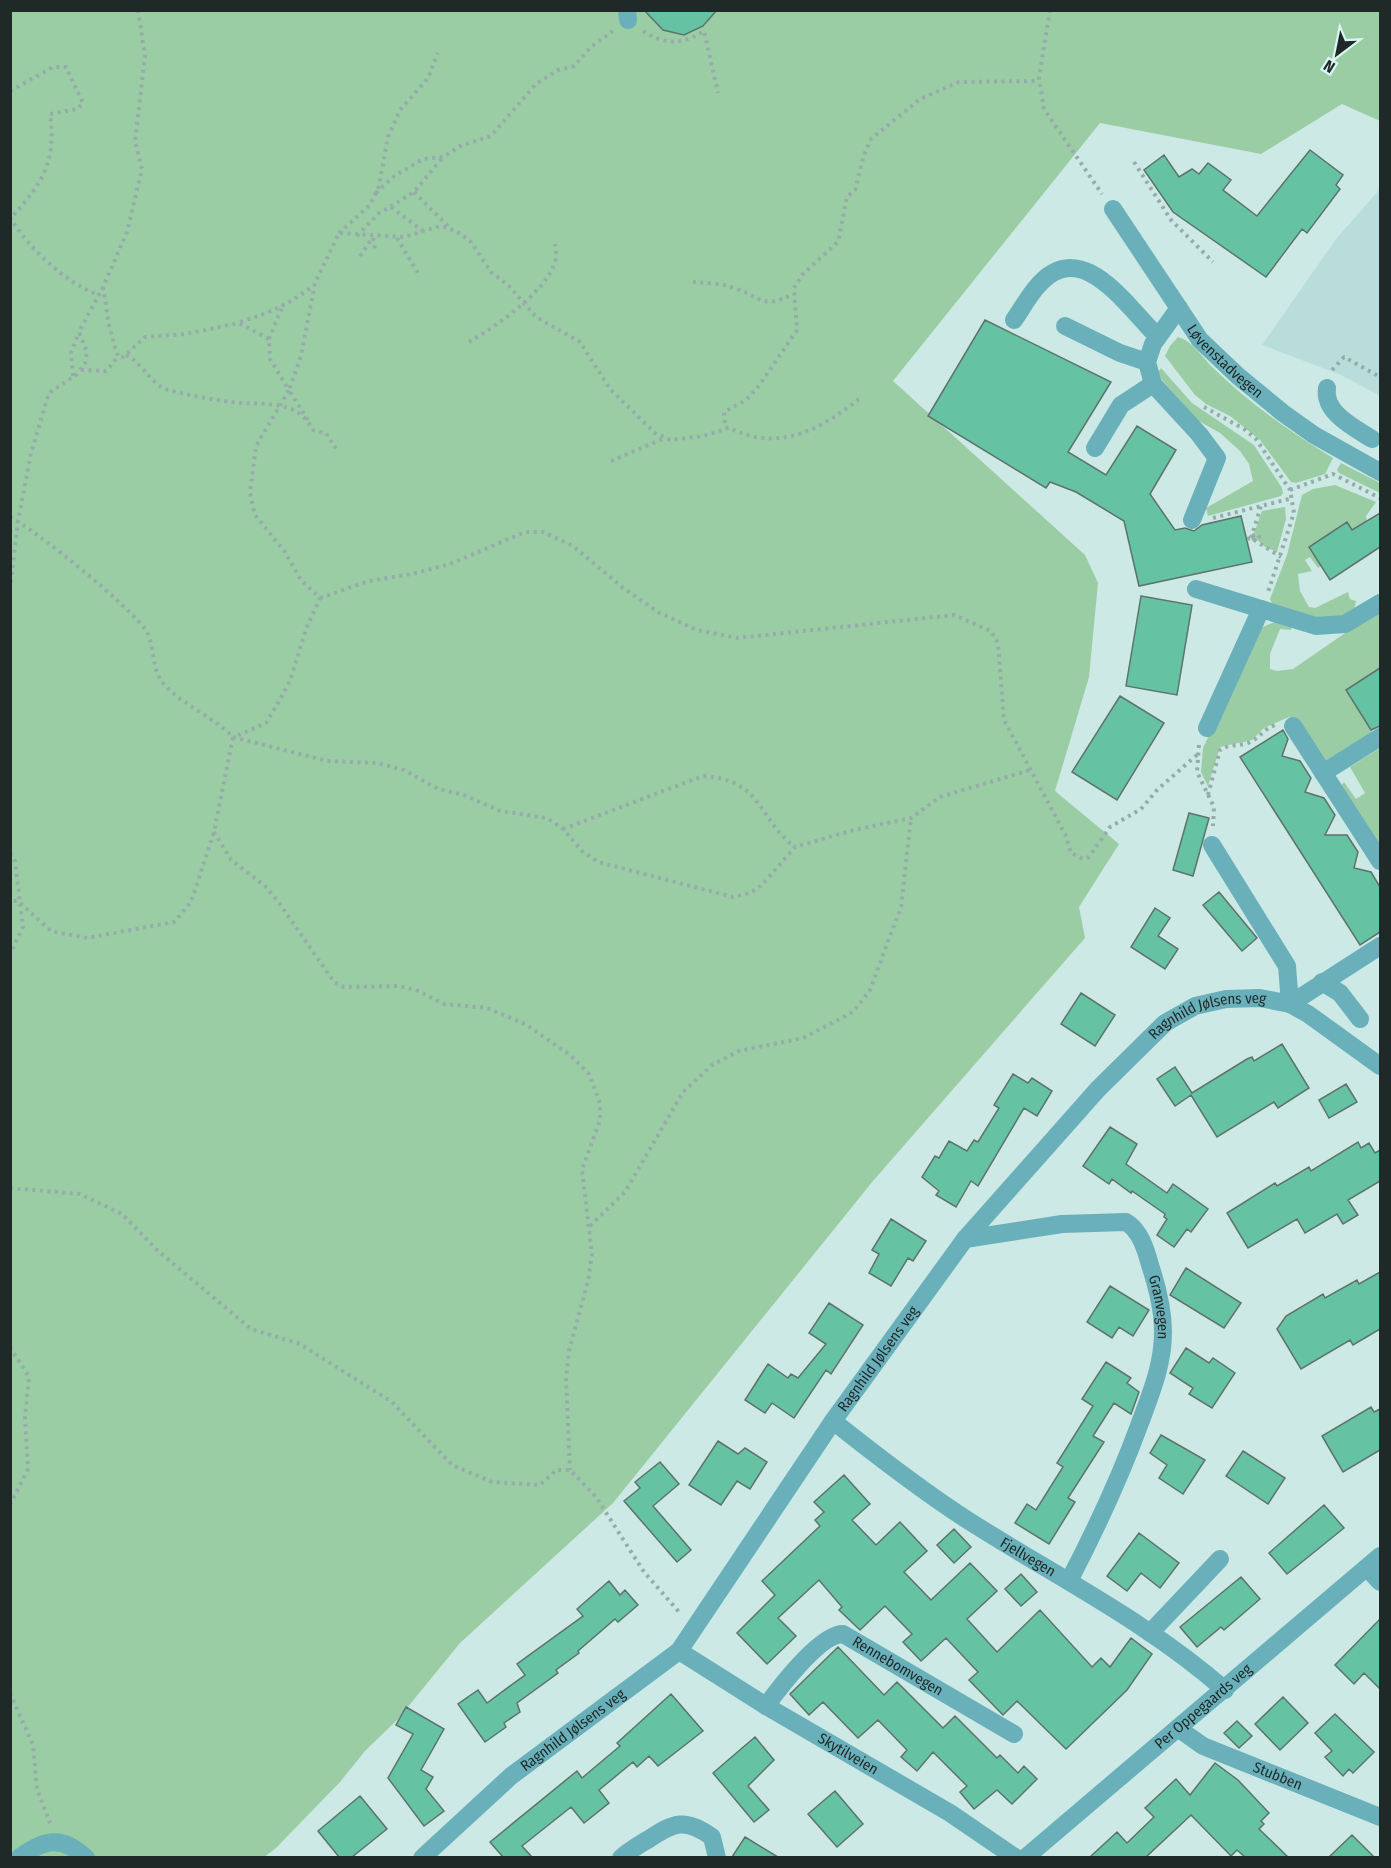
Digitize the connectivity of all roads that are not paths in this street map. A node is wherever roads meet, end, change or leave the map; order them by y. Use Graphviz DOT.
graph roads {
  1 [pos="1113,209"];
  2 [pos="1179,308"];
  3 [pos="1014,320"];
  4 [pos="1065,326"];
  5 [pos="1158,337"];
  6 [pos="1148,362"];
  7 [pos="1153,384"];
  8 [pos="1327,388"];
  9 [pos="1376,436"];
  10 [pos="1095,448"];
  11 [pos="1361,462"];
  12 [pos="1380,472"];
  13 [pos="1191,520"];
  14 [pos="1196,589"];
  15 [pos="1380,603"];
  16 [pos="1261,609"];
  17 [pos="1293,726"];
  18 [pos="1207,728"];
  19 [pos="1380,737"];
  20 [pos="1323,773"];
  21 [pos="1212,845"];
  22 [pos="1380,861"];
  23 [pos="1380,946"];
  24 [pos="1322,982"];
  25 [pos="1290,1004"];
  26 [pos="1360,1019"];
  27 [pos="1380,1066"];
  28 [pos="965,1239"];
  29 [pos="833,1421"];
  30 [pos="1220,1559"];
  31 [pos="1374,1562"];
  32 [pos="1069,1581"];
  33 [pos="1380,1582"];
  34 [pos="1150,1633"];
  35 [pos="679,1651"];
  36 [pos="1225,1690"];
  37 [pos="766,1706"];
  38 [pos="1179,1729"];
  39 [pos="1014,1734"];
  40 [pos="1380,1817"];
  41 [pos="19,1857"];
  42 [pos="86,1857"];
  43 [pos="422,1857"];
  44 [pos="621,1857"];
  45 [pos="717,1857"];
  46 [pos="1016,1857"];
  47 [pos="1025,1857"];
  1 -- 2 [label="street, Løvenstadvegen"];
  2 -- 5 [label="street"];
  2 -- 11 [label="street, Løvenstadvegen"];
  3 -- 5 [label="street"];
  4 -- 6 [label="street"];
  5 -- 6 [label="street"];
  6 -- 7 [label="street"];
  7 -- 10 [label="street"];
  7 -- 13 [label="street"];
  8 -- 9 [label="street"];
  9 -- 11 [label="street"];
  11 -- 12 [label="street, Løvenstadvegen"];
  14 -- 16 [label="street"];
  15 -- 16 [label="street"];
  16 -- 18 [label="street"];
  17 -- 20 [label="street"];
  19 -- 20 [label="street"];
  20 -- 22 [label="street"];
  21 -- 25 [label="street"];
  23 -- 24 [label="street"];
  24 -- 25 [label="street"];
  24 -- 26 [label="street"];
  25 -- 27 [label="street, Ragnhild Jølsens veg"];
  25 -- 28 [label="street, Ragnhild Jølsens veg"];
  28 -- 29 [label="street, Ragnhild Jølsens veg"];
  28 -- 32 [label="street, Granvegen"];
  29 -- 32 [label="street, Fjellvegen"];
  29 -- 35 [label="street, Ragnhild Jølsens veg"];
  30 -- 34 [label="street"];
  31 -- 33 [label="street"];
  31 -- 36 [label="street, Per Oppegaards veg"];
  32 -- 34 [label="street, Fjellvegen"];
  34 -- 36 [label="street, Fjellvegen"];
  35 -- 37 [label="street, Skytilveien"];
  35 -- 43 [label="street, Ragnhild Jølsens veg"];
  36 -- 38 [label="street, Per Oppegaards veg"];
  37 -- 39 [label="street, Rennebomvegen"];
  37 -- 46 [label="street, Skytilveien"];
  38 -- 40 [label="street, Stubben"];
  38 -- 47 [label="street, Per Oppegaards veg"];
  41 -- 42 [label="street"];
  44 -- 45 [label="street"];
}
